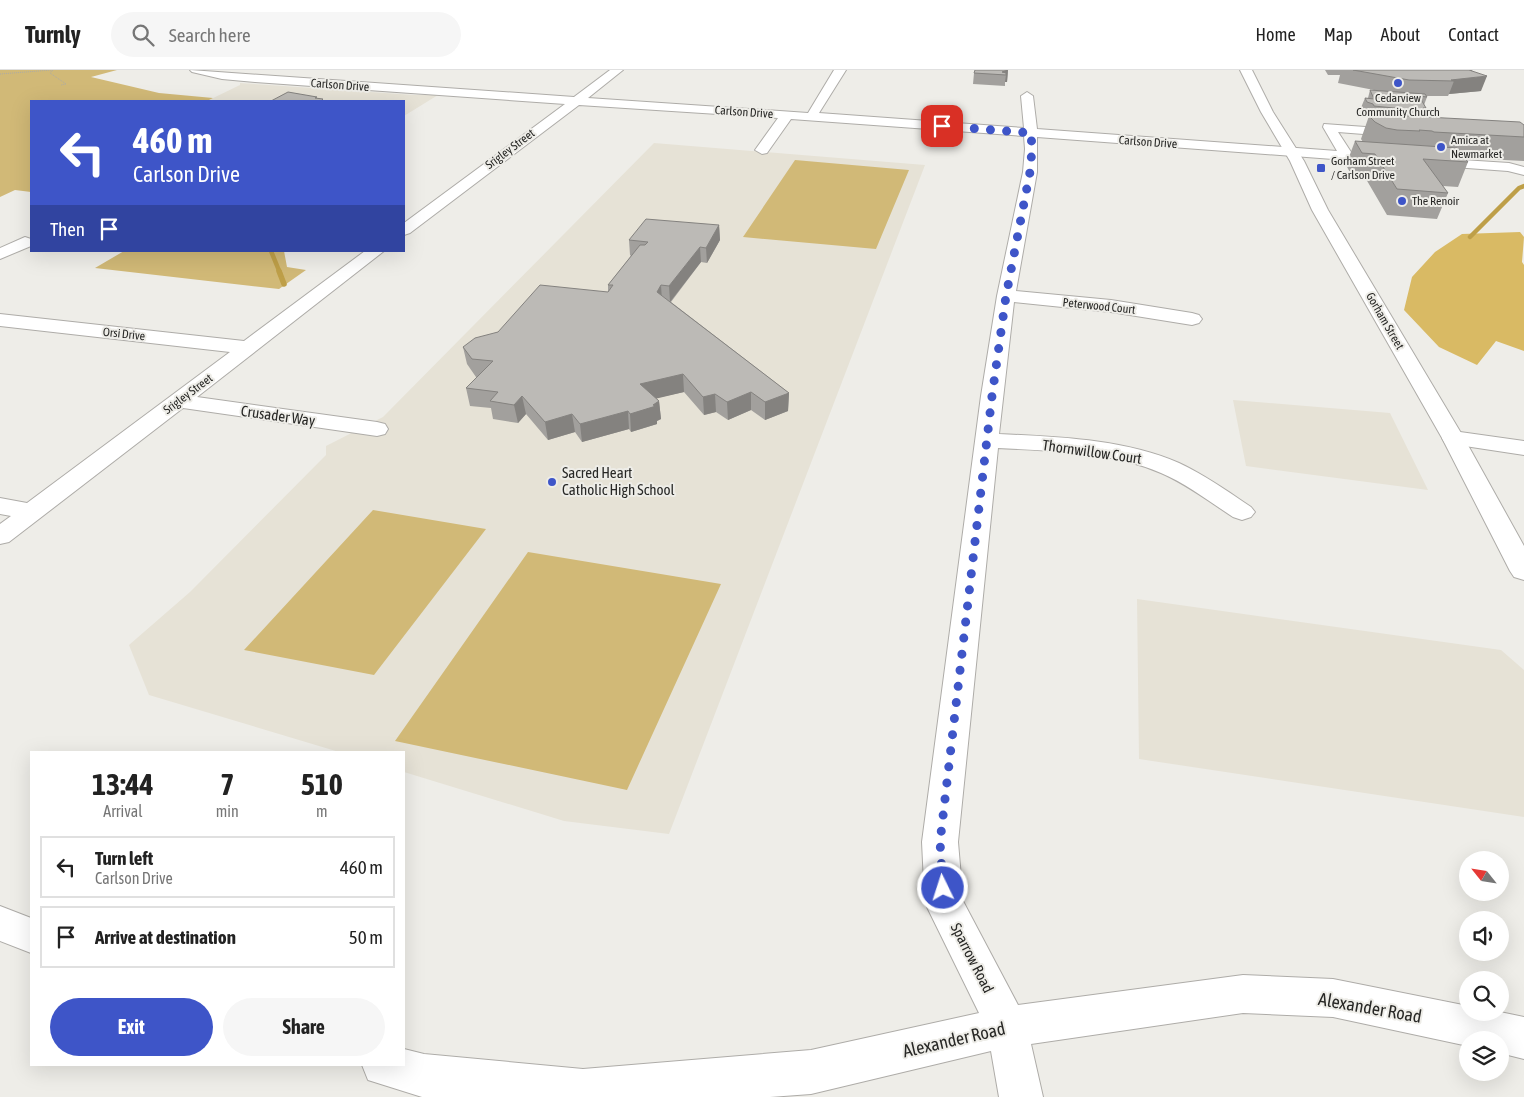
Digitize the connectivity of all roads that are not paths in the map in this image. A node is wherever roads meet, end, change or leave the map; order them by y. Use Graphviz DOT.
graph roads {
  1 [pos="196,70"];
  2 [pos="617,70"];
  3 [pos="840,70"];
  4 [pos="1246,70"];
  5 [pos="381,74"];
  6 [pos="291,82"];
  7 [pos="357,86"];
  8 [pos="274,90"];
  9 [pos="1028,96"];
  10 [pos="574,101"];
  11 [pos="787,115"];
  12 [pos="811,117"];
  13 [pos="1031,133"];
  14 [pos="1416,135"];
  15 [pos="762,150"];
  16 [pos="1292,153"];
  17 [pos="1348,157"];
  18 [pos="1522,171"];
  19 [pos="405,229"];
  20 [pos="25,242"];
  21 [pos="375,252"];
  22 [pos="0,254"];
  23 [pos="1006,296"];
  24 [pos="1192,319"];
  25 [pos="0,320"];
  26 [pos="249,348"];
  27 [pos="178,401"];
  28 [pos="377,429"];
  29 [pos="1452,438"];
  30 [pos="987,440"];
  31 [pos="1524,448"];
  32 [pos="0,506"];
  33 [pos="32,512"];
  34 [pos="1242,512"];
  35 [pos="0,536"];
  36 [pos="1524,572"];
  37 [pos="0,924"];
  38 [pos="30,936"];
  39 [pos="1007,1028"];
  40 [pos="1524,1038"];
  41 [pos="387,1066"];
  42 [pos="1022,1097"];
  1 -- 6 [label="street, Carlson Drive"];
  2 -- 10 [label="street, Srigley Street"];
  3 -- 12 [label="street"];
  4 -- 16 [label="street, Gorham Street"];
  5 -- 7 [label="street"];
  6 -- 7 [label="street, Carlson Drive"];
  6 -- 8 [label="street"];
  7 -- 10 [label="street, Carlson Drive"];
  9 -- 13 [label="street, Sparrow Road"];
  10 -- 11 [label="street, Carlson Drive"];
  10 -- 19 [label="street, Srigley Street"];
  11 -- 12 [label="street, Carlson Drive"];
  11 -- 15 [label="street"];
  12 -- 13 [label="street, Carlson Drive"];
  13 -- 16 [label="street, Carlson Drive"];
  13 -- 23 [label="street, Sparrow Road"];
  14 -- 17 [label="street"];
  16 -- 17 [label="street, Carlson Drive"];
  16 -- 29 [label="street, Gorham Street"];
  17 -- 18 [label="street, Carlson Drive"];
  20 -- 22 [label="street"];
  21 -- 26 [label="street, Srigley Street"];
  23 -- 24 [label="street, Peterwood Court"];
  23 -- 30 [label="street, Sparrow Road"];
  25 -- 26 [label="street, Orsi Drive"];
  26 -- 27 [label="street, Srigley Street"];
  27 -- 28 [label="street, Crusader Way"];
  27 -- 33 [label="street, Srigley Street"];
  29 -- 31 [label="street"];
  29 -- 36 [label="street, Gorham Street"];
  30 -- 34 [label="street, Thornwillow Court"];
  30 -- 39 [label="street, Sparrow Road"];
  32 -- 33 [label="street"];
  33 -- 35 [label="street, Srigley Street"];
  37 -- 38 [label="street"];
  39 -- 40 [label="street, Alexander Road"];
  39 -- 41 [label="street, Alexander Road"];
  39 -- 42 [label="street, Sparrow Road"];
}
